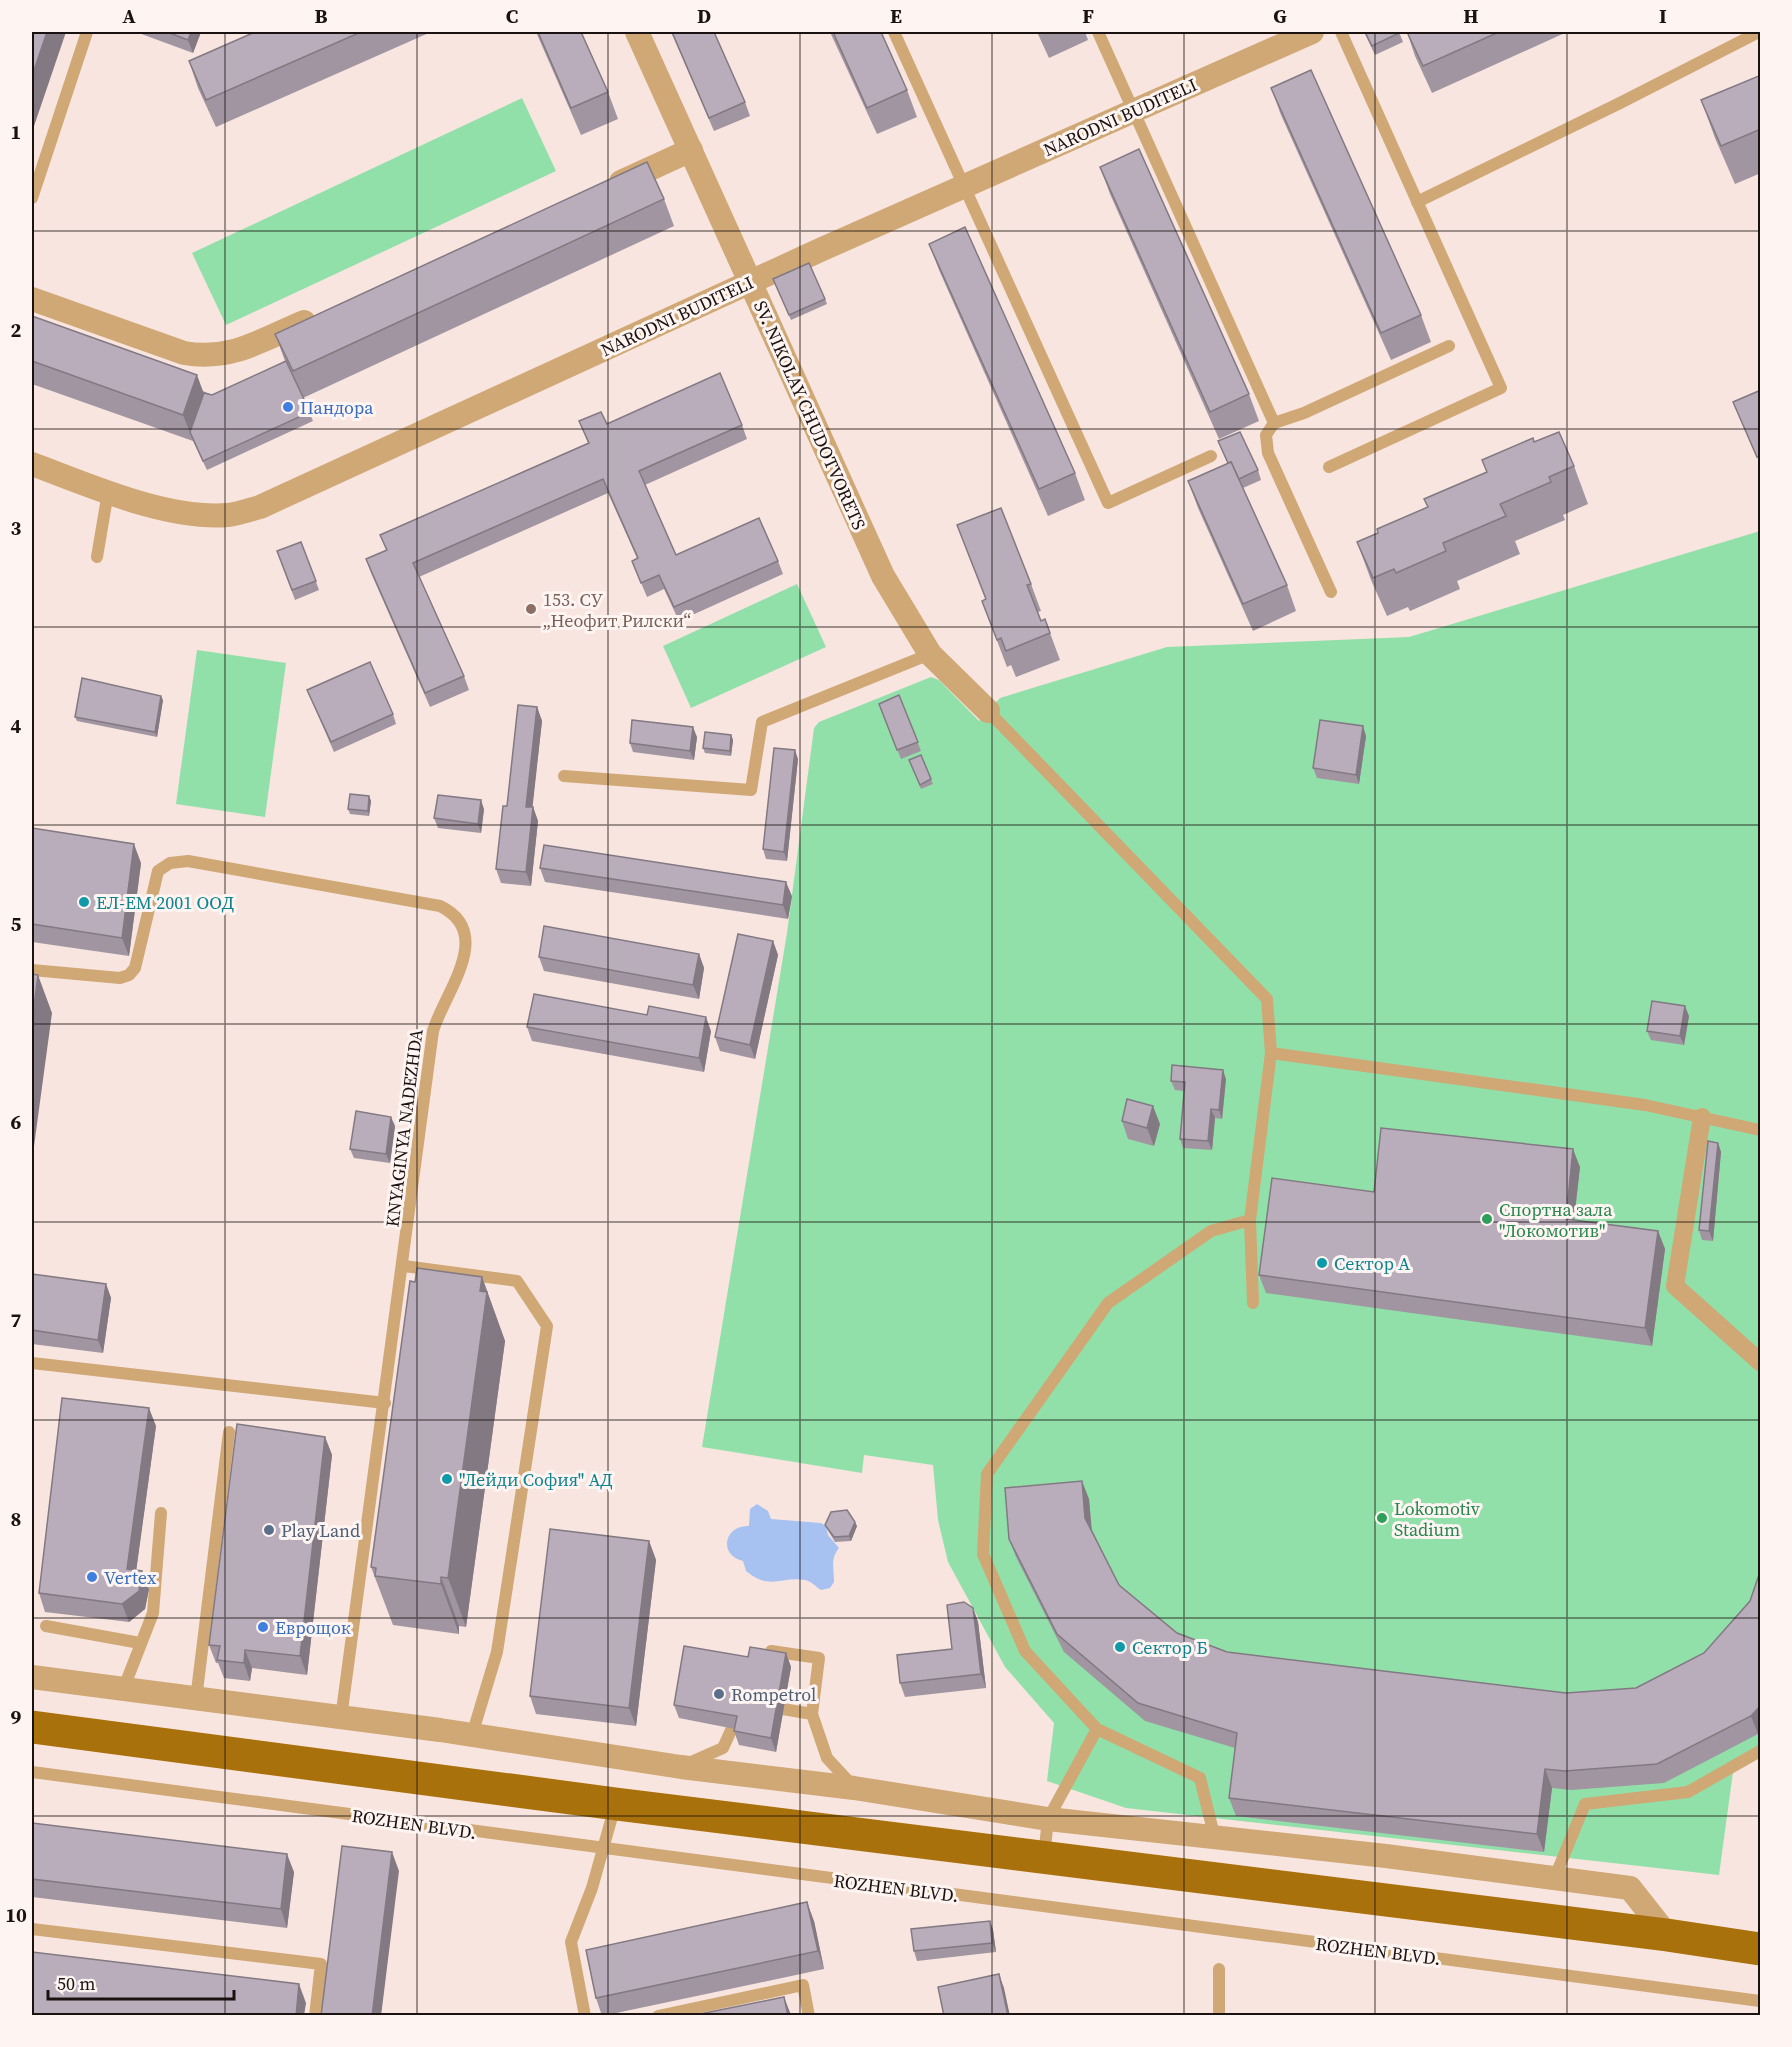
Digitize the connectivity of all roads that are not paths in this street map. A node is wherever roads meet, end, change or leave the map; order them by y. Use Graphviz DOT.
graph roads {
  1 [pos="87,32"];
  2 [pos="637,32"];
  3 [pos="894,32"];
  4 [pos="1098,32"];
  5 [pos="1312,32"];
  6 [pos="1341,32"];
  7 [pos="1759,32"];
  8 [pos="1134,111"];
  9 [pos="691,150"];
  10 [pos="964,186"];
  11 [pos="604,190"];
  12 [pos="32,198"];
  13 [pos="1417,202"];
  14 [pos="750,282"];
  15 [pos="32,299"];
  16 [pos="330,310"];
  17 [pos="1449,346"];
  18 [pos="1274,423"];
  19 [pos="1211,456"];
  20 [pos="32,464"];
  21 [pos="1329,467"];
  22 [pos="108,492"];
  23 [pos="98,557"];
  24 [pos="1331,592"];
  25 [pos="930,654"];
  26 [pos="988,711"];
  27 [pos="564,776"];
  28 [pos="32,970"];
  29 [pos="1271,1053"];
  30 [pos="1702,1117"];
  31 [pos="1761,1130"];
  32 [pos="1250,1220"];
  33 [pos="404,1266"];
  34 [pos="1253,1303"];
  35 [pos="1761,1362"];
  36 [pos="32,1363"];
  37 [pos="385,1403"];
  38 [pos="229,1432"];
  39 [pos="161,1514"];
  40 [pos="46,1626"];
  41 [pos="140,1643"];
  42 [pos="753,1649"];
  43 [pos="32,1677"];
  44 [pos="123,1690"];
  45 [pos="196,1699"];
  46 [pos="783,1709"];
  47 [pos="812,1714"];
  48 [pos="341,1718"];
  49 [pos="32,1727"];
  50 [pos="732,1728"];
  51 [pos="1097,1729"];
  52 [pos="472,1735"];
  53 [pos="1761,1751"];
  54 [pos="681,1767"];
  55 [pos="32,1772"];
  56 [pos="854,1788"];
  57 [pos="616,1804"];
  58 [pos="1048,1819"];
  59 [pos="1215,1839"];
  60 [pos="601,1849"];
  61 [pos="1044,1857"];
  62 [pos="1555,1876"];
  63 [pos="32,1929"];
  64 [pos="1667,1935"];
  65 [pos="1761,1948"];
  66 [pos="1219,1969"];
  67 [pos="1761,2001"];
  68 [pos="315,2016"];
  69 [pos="585,2016"];
  70 [pos="658,2016"];
  71 [pos="809,2016"];
  72 [pos="1219,2016"];
  1 -- 12 [label="lane"];
  2 -- 9 [label="street, SV. NIKOLAY CHUDOTVORETS"];
  3 -- 10 [label="lane"];
  4 -- 8 [label="lane"];
  5 -- 8 [label="street, NARODNI BUDITELI"];
  6 -- 13 [label="lane"];
  7 -- 13 [label="lane"];
  8 -- 10 [label="street, NARODNI BUDITELI"];
  8 -- 18 [label="lane"];
  9 -- 11 [label="street"];
  9 -- 14 [label="street, SV. NIKOLAY CHUDOTVORETS"];
  10 -- 14 [label="street, NARODNI BUDITELI"];
  10 -- 19 [label="lane"];
  13 -- 21 [label="lane"];
  14 -- 22 [label="street, NARODNI BUDITELI"];
  14 -- 25 [label="street, SV. NIKOLAY CHUDOTVORETS"];
  15 -- 16 [label="street"];
  17 -- 18 [label="lane"];
  18 -- 24 [label="lane"];
  20 -- 22 [label="street, NARODNI BUDITELI"];
  22 -- 23 [label="lane"];
  25 -- 26 [label="street, SV. NIKOLAY CHUDOTVORETS"];
  25 -- 27 [label="lane"];
  26 -- 29 [label="lane"];
  28 -- 33 [label="lane, KNYAGINYA NADEZHDA"];
  29 -- 30 [label="lane"];
  29 -- 32 [label="lane"];
  30 -- 31 [label="lane"];
  30 -- 35 [label="street"];
  32 -- 34 [label="lane"];
  32 -- 51 [label="lane"];
  33 -- 37 [label="lane, KNYAGINYA NADEZHDA"];
  33 -- 52 [label="lane"];
  36 -- 37 [label="lane"];
  37 -- 48 [label="lane, KNYAGINYA NADEZHDA"];
  38 -- 45 [label="lane"];
  39 -- 41 [label="lane"];
  40 -- 41 [label="lane"];
  41 -- 44 [label="lane"];
  42 -- 47 [label="lane"];
  43 -- 44 [label="street"];
  44 -- 45 [label="street"];
  45 -- 48 [label="street"];
  46 -- 47 [label="lane"];
  47 -- 56 [label="lane"];
  48 -- 52 [label="street"];
  49 -- 57 [label="main road"];
  50 -- 54 [label="lane"];
  51 -- 58 [label="lane"];
  51 -- 59 [label="lane"];
  52 -- 54 [label="street"];
  53 -- 62 [label="lane"];
  54 -- 56 [label="street"];
  55 -- 60 [label="lane, ROZHEN BLVD."];
  56 -- 58 [label="street"];
  57 -- 60 [label="lane"];
  57 -- 61 [label="main road"];
  58 -- 59 [label="street"];
  58 -- 61 [label="lane"];
  59 -- 62 [label="street"];
  60 -- 67 [label="lane, ROZHEN BLVD."];
  60 -- 69 [label="lane"];
  61 -- 64 [label="main road"];
  62 -- 64 [label="street"];
  63 -- 68 [label="lane"];
  64 -- 65 [label="main road"];
  66 -- 72 [label="lane"];
  70 -- 71 [label="lane"];
}
